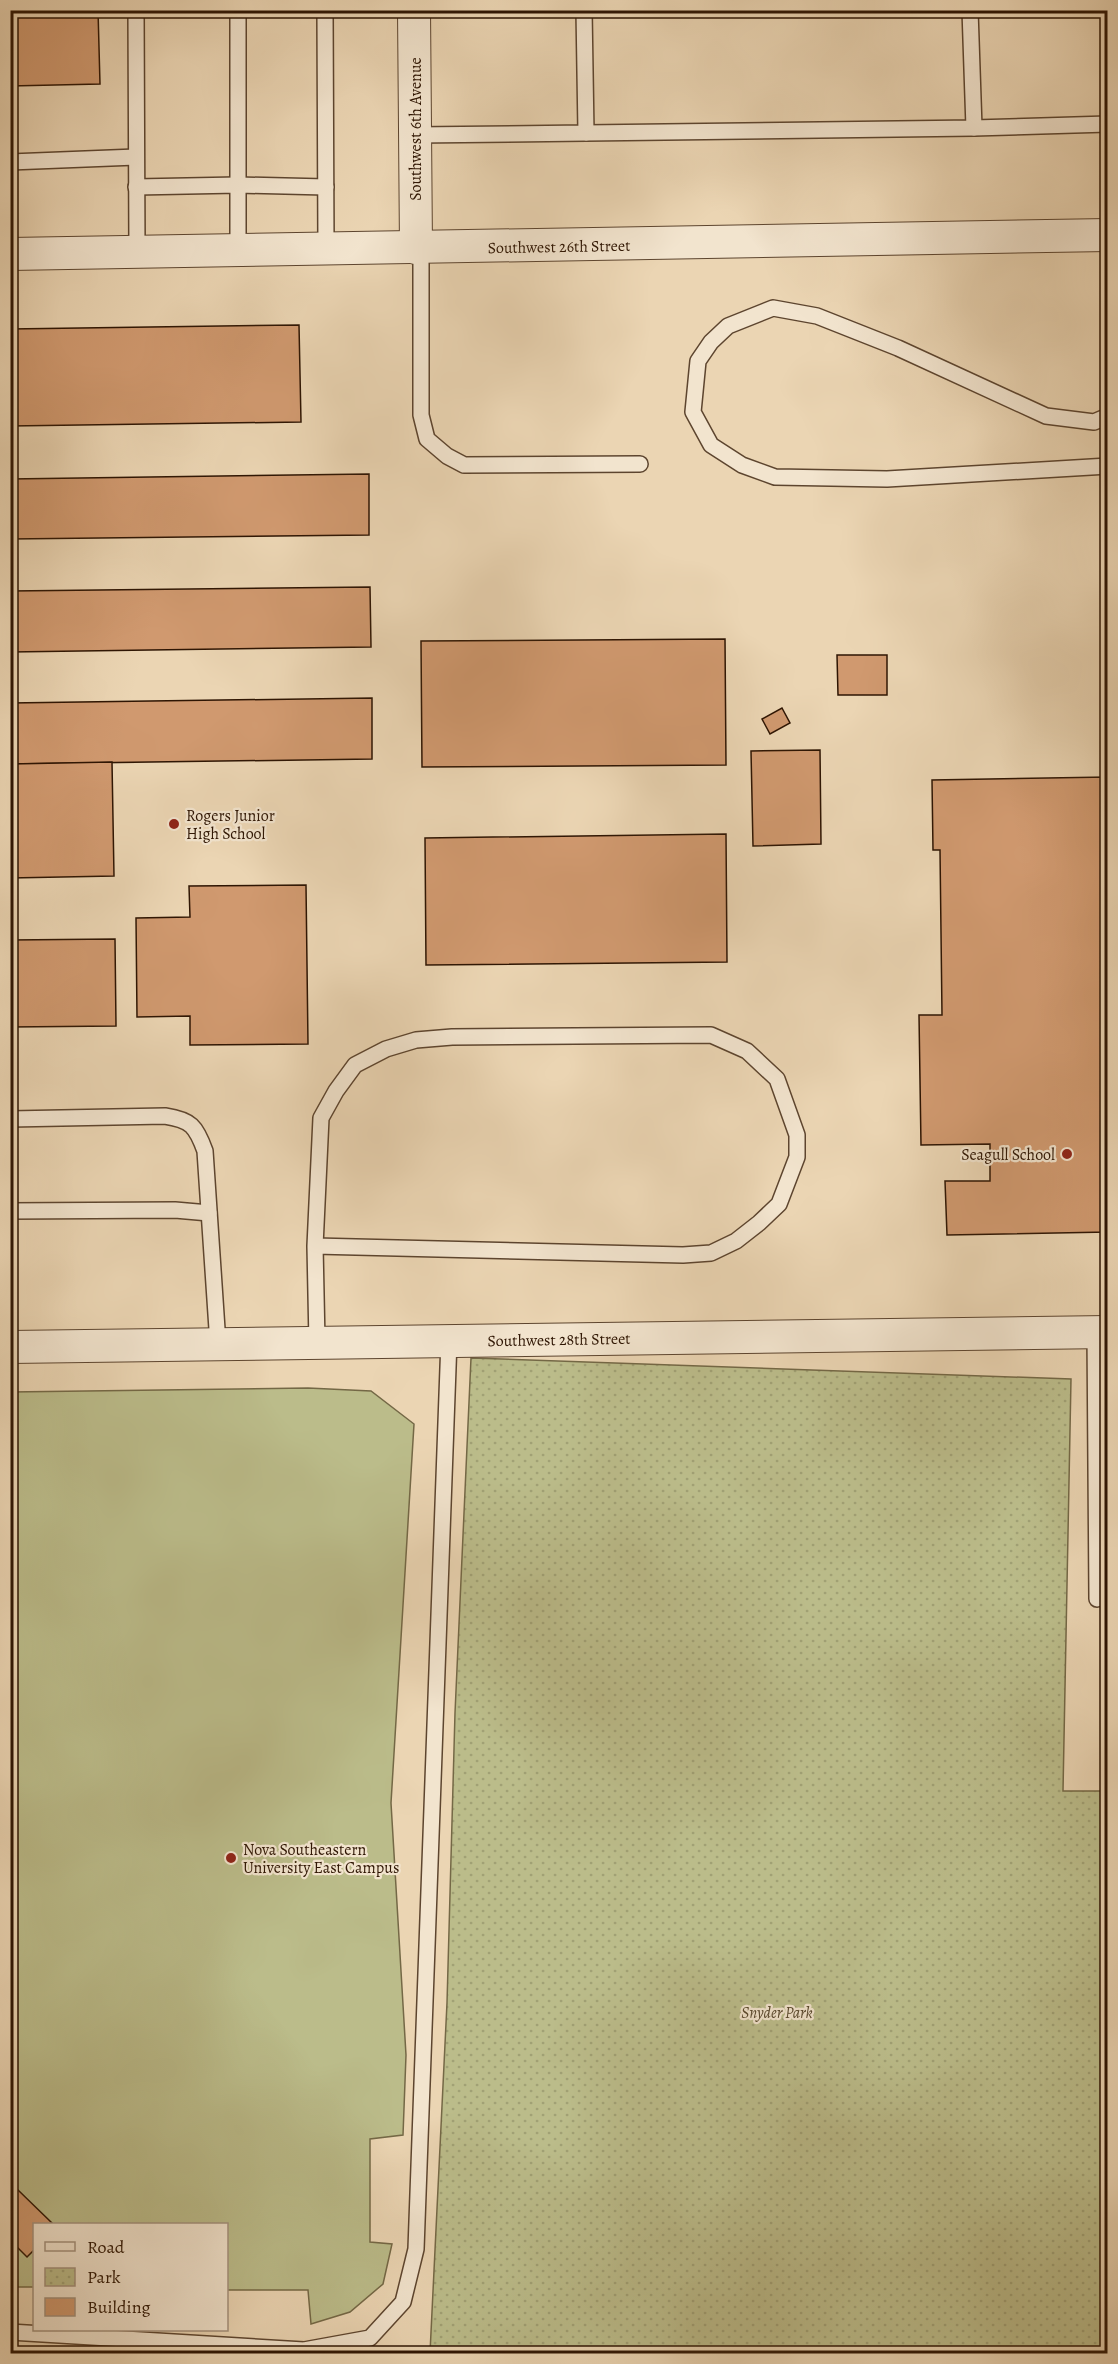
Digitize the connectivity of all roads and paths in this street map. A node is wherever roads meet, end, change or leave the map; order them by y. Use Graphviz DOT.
graph roads {
  1 [pos="136,10"];
  2 [pos="238,10"];
  3 [pos="325,10"];
  4 [pos="414,10"];
  5 [pos="584,10"];
  6 [pos="970,10"];
  7 [pos="1107,124"];
  8 [pos="974,128"];
  9 [pos="586,133"];
  10 [pos="415,135"];
  11 [pos="136,158"];
  12 [pos="10,162"];
  13 [pos="238,185"];
  14 [pos="136,186"];
  15 [pos="326,186"];
  16 [pos="1107,235"];
  17 [pos="418,248"];
  18 [pos="326,249"];
  19 [pos="238,250"];
  20 [pos="137,252"];
  21 [pos="10,254"];
  22 [pos="1107,416"];
  23 [pos="640,464"];
  24 [pos="1107,466"];
  25 [pos="10,1119"];
  26 [pos="10,1211"];
  27 [pos="209,1213"];
  28 [pos="315,1246"];
  29 [pos="1101,1332"];
  30 [pos="450,1340"];
  31 [pos="317,1342"];
  32 [pos="218,1344"];
  33 [pos="10,1347"];
  34 [pos="1096,1599"];
  35 [pos="10,2332"];
  1 -- 11 [label="lane"];
  2 -- 13 [label="lane"];
  3 -- 15 [label="lane"];
  4 -- 10 [label="street, Southwest 6th Avenue"];
  5 -- 9 [label="lane"];
  6 -- 8 [label="lane"];
  7 -- 8 [label="lane"];
  8 -- 9 [label="lane"];
  9 -- 10 [label="lane"];
  10 -- 17 [label="street, Southwest 6th Avenue"];
  11 -- 12 [label="lane"];
  11 -- 14 [label="lane"];
  13 -- 14 [label="lane"];
  13 -- 15 [label="lane"];
  13 -- 19 [label="lane"];
  14 -- 20 [label="lane"];
  15 -- 18 [label="lane"];
  16 -- 17 [label="street, Southwest 26th Street"];
  17 -- 18 [label="street, Southwest 26th Street"];
  17 -- 23 [label="lane"];
  18 -- 19 [label="street, Southwest 26th Street"];
  19 -- 20 [label="street, Southwest 26th Street"];
  20 -- 21 [label="street, Southwest 26th Street"];
  22 -- 24 [label="lane"];
  25 -- 27 [label="lane"];
  26 -- 27 [label="lane"];
  27 -- 32 [label="lane"];
  28 -- 28 [label="lane"];
  28 -- 31 [label="lane"];
  29 -- 30 [label="street, Southwest 28th Street"];
  29 -- 34 [label="lane"];
  30 -- 31 [label="street, Southwest 28th Street"];
  30 -- 35 [label="lane"];
  31 -- 32 [label="street, Southwest 28th Street"];
  32 -- 33 [label="street, Southwest 28th Street"];
}
